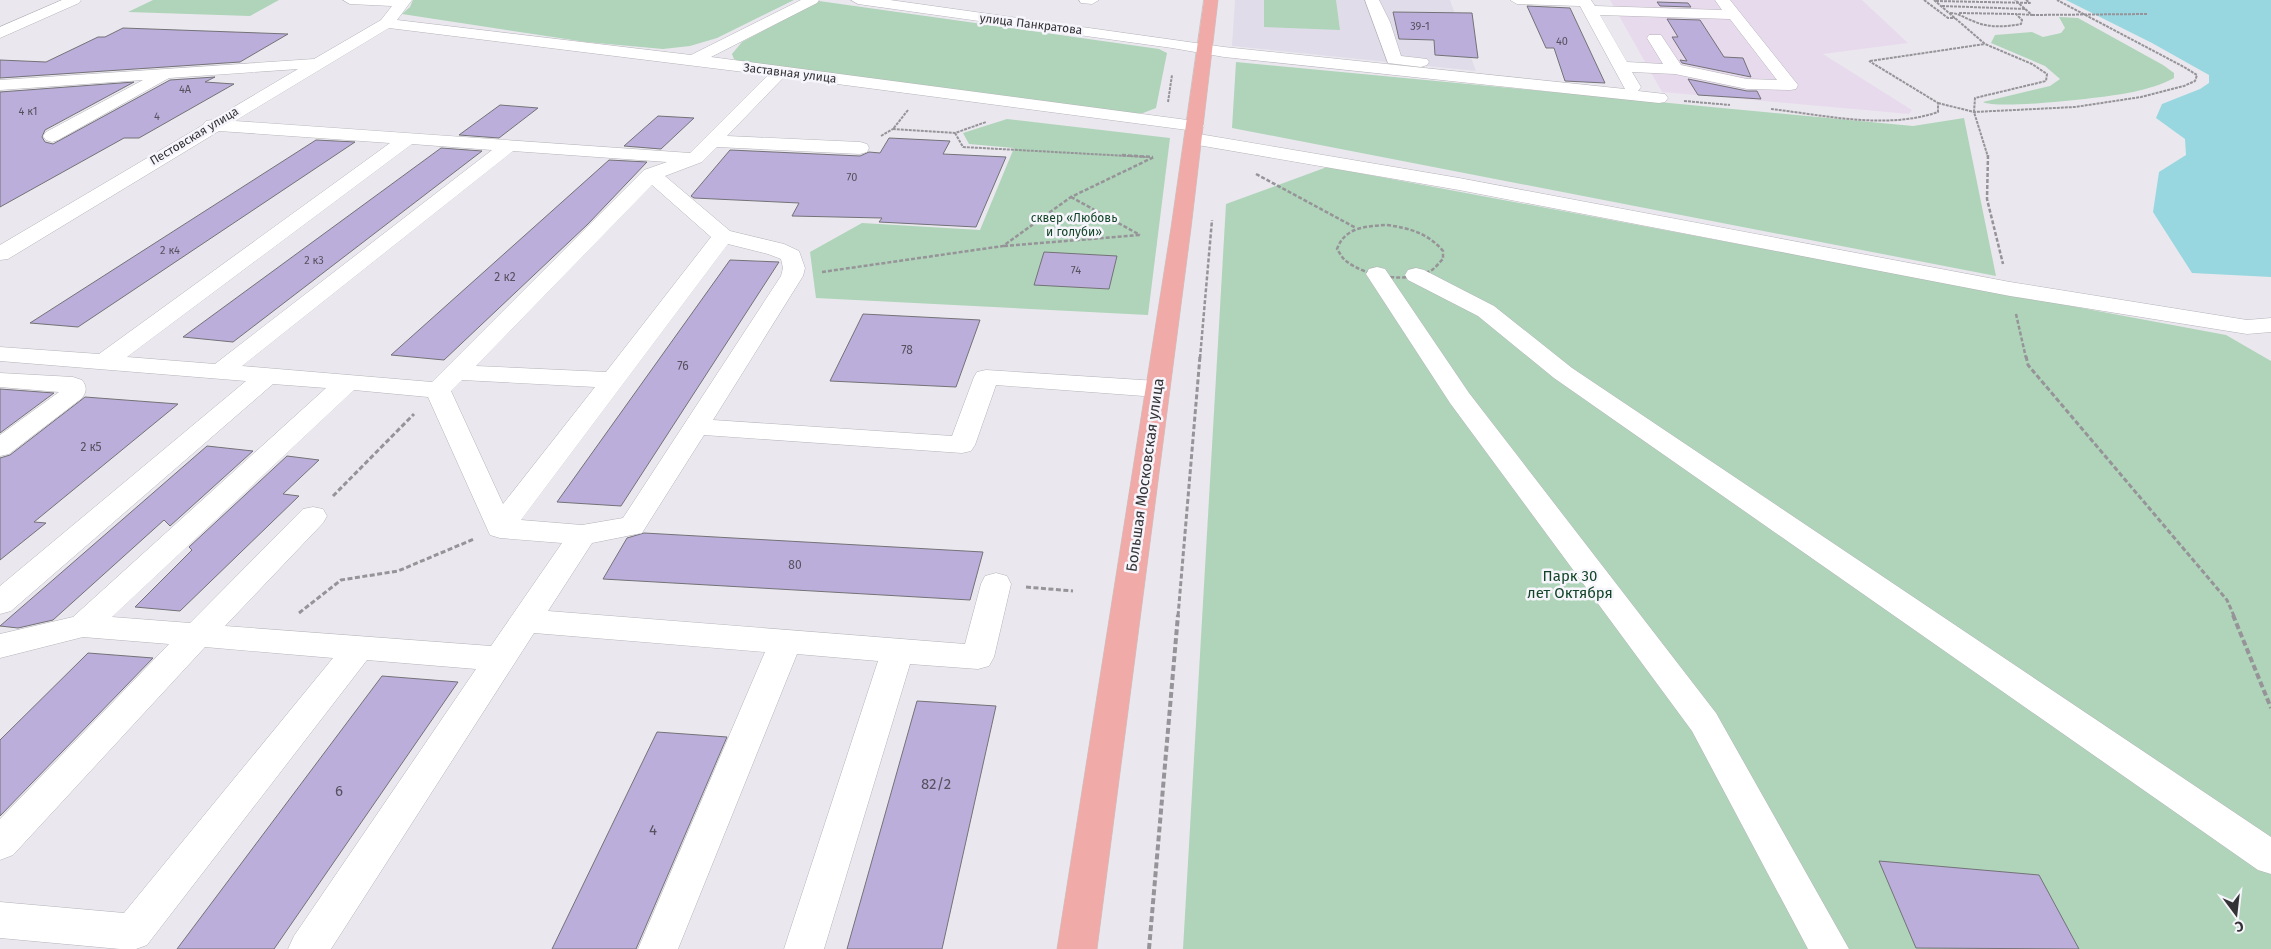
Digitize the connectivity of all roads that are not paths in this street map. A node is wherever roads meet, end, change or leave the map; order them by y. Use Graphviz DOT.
graph roads {
  1 [pos="74,0"];
  2 [pos="350,0"];
  3 [pos="812,0"];
  4 [pos="858,0"];
  5 [pos="956,0"];
  6 [pos="1086,0"];
  7 [pos="1092,0"];
  8 [pos="1211,0"];
  9 [pos="1372,0"];
  10 [pos="1517,0"];
  11 [pos="1722,0"];
  12 [pos="405,1"];
  13 [pos="1586,4"];
  14 [pos="944,13"];
  15 [pos="1733,14"];
  16 [pos="387,22"];
  17 [pos="0,33"];
  18 [pos="1656,38"];
  19 [pos="1205,48"];
  20 [pos="693,60"];
  21 [pos="318,62"];
  22 [pos="1453,65"];
  23 [pos="1621,67"];
  24 [pos="1675,68"];
  25 [pos="780,72"];
  26 [pos="169,73"];
  27 [pos="19,83"];
  28 [pos="0,85"];
  29 [pos="1632,87"];
  30 [pos="1591,90"];
  31 [pos="0,93"];
  32 [pos="212,125"];
  33 [pos="1194,133"];
  34 [pos="52,136"];
  35 [pos="407,139"];
  36 [pos="712,141"];
  37 [pos="508,146"];
  38 [pos="860,148"];
  39 [pos="695,158"];
  40 [pos="651,174"];
  41 [pos="723,236"];
  42 [pos="0,254"];
  43 [pos="1377,274"];
  44 [pos="1416,275"];
  45 [pos="2271,324"];
  46 [pos="2247,327"];
  47 [pos="2271,342"];
  48 [pos="0,354"];
  49 [pos="104,362"];
  50 [pos="221,371"];
  51 [pos="267,376"];
  52 [pos="0,380"];
  53 [pos="613,380"];
  54 [pos="446,381"];
  55 [pos="348,382"];
  56 [pos="1158,389"];
  57 [pos="696,427"];
  58 [pos="0,448"];
  59 [pos="313,516"];
  60 [pos="500,528"];
  61 [pos="582,535"];
  62 [pos="996,584"];
  63 [pos="0,602"];
  64 [pos="525,621"];
  65 [pos="83,626"];
  66 [pos="196,635"];
  67 [pos="786,641"];
  68 [pos="0,646"];
  69 [pos="359,648"];
  70 [pos="898,650"];
  71 [pos="499,658"];
  72 [pos="0,844"];
  73 [pos="2271,858"];
  74 [pos="0,920"];
  75 [pos="308,949"];
  76 [pos="658,949"];
  77 [pos="804,949"];
  78 [pos="1077,949"];
  79 [pos="1829,949"];
  1 -- 17 [label="street"];
  2 -- 12 [label="street"];
  3 -- 20 [label="street"];
  4 -- 14 [label="street, улица Панкратова"];
  5 -- 14 [label="street"];
  6 -- 7 [label="street"];
  8 -- 19 [label="main road, Большая Московская улица"];
  9 -- 22 [label="street"];
  10 -- 13 [label="street"];
  11 -- 15 [label="street"];
  12 -- 16 [label="street, Пестовская улица"];
  13 -- 15 [label="street"];
  13 -- 23 [label="street"];
  14 -- 19 [label="street, улица Панкратова"];
  15 -- 24 [label="street"];
  16 -- 20 [label="street, Заставная улица"];
  16 -- 21 [label="street, Пестовская улица"];
  18 -- 24 [label="street"];
  19 -- 30 [label="street, улица Панкратова"];
  19 -- 33 [label="main road, Большая Московская улица"];
  20 -- 25 [label="street, Заставная улица"];
  21 -- 26 [label="street"];
  21 -- 32 [label="street, Пестовская улица"];
  23 -- 24 [label="street"];
  23 -- 29 [label="street"];
  25 -- 33 [label="street, Заставная улица"];
  25 -- 36 [label="street"];
  26 -- 27 [label="street"];
  26 -- 34 [label="street"];
  27 -- 28 [label="street"];
  27 -- 31 [label="street"];
  29 -- 30 [label="street"];
  29 -- 30 [label="street"];
  32 -- 35 [label="street"];
  32 -- 42 [label="street, Пестовская улица"];
  33 -- 46 [label="street, Заставная улица"];
  33 -- 56 [label="main road, Большая Московская улица"];
  35 -- 37 [label="street"];
  35 -- 49 [label="street"];
  36 -- 38 [label="street"];
  36 -- 39 [label="street"];
  37 -- 39 [label="street"];
  37 -- 50 [label="street"];
  39 -- 40 [label="street"];
  40 -- 41 [label="street"];
  40 -- 54 [label="street"];
  41 -- 53 [label="street"];
  41 -- 57 [label="street"];
  43 -- 79 [label="street"];
  44 -- 73 [label="street"];
  45 -- 46 [label="street"];
  46 -- 47 [label="street"];
  48 -- 49 [label="street"];
  49 -- 50 [label="street"];
  50 -- 51 [label="street"];
  51 -- 55 [label="street"];
  51 -- 63 [label="street"];
  52 -- 58 [label="street"];
  53 -- 54 [label="street"];
  53 -- 60 [label="street"];
  54 -- 55 [label="street"];
  54 -- 60 [label="street"];
  55 -- 65 [label="street"];
  56 -- 57 [label="street"];
  56 -- 78 [label="main road, Большая Московская улица"];
  57 -- 61 [label="street"];
  59 -- 66 [label="street"];
  60 -- 61 [label="street"];
  61 -- 64 [label="street"];
  62 -- 70 [label="street"];
  64 -- 67 [label="street"];
  64 -- 71 [label="street"];
  65 -- 66 [label="street"];
  65 -- 68 [label="street"];
  66 -- 69 [label="street"];
  66 -- 72 [label="street"];
  67 -- 70 [label="street"];
  67 -- 76 [label="street"];
  69 -- 71 [label="street"];
  69 -- 74 [label="street"];
  70 -- 77 [label="street"];
  71 -- 75 [label="street"];
}
